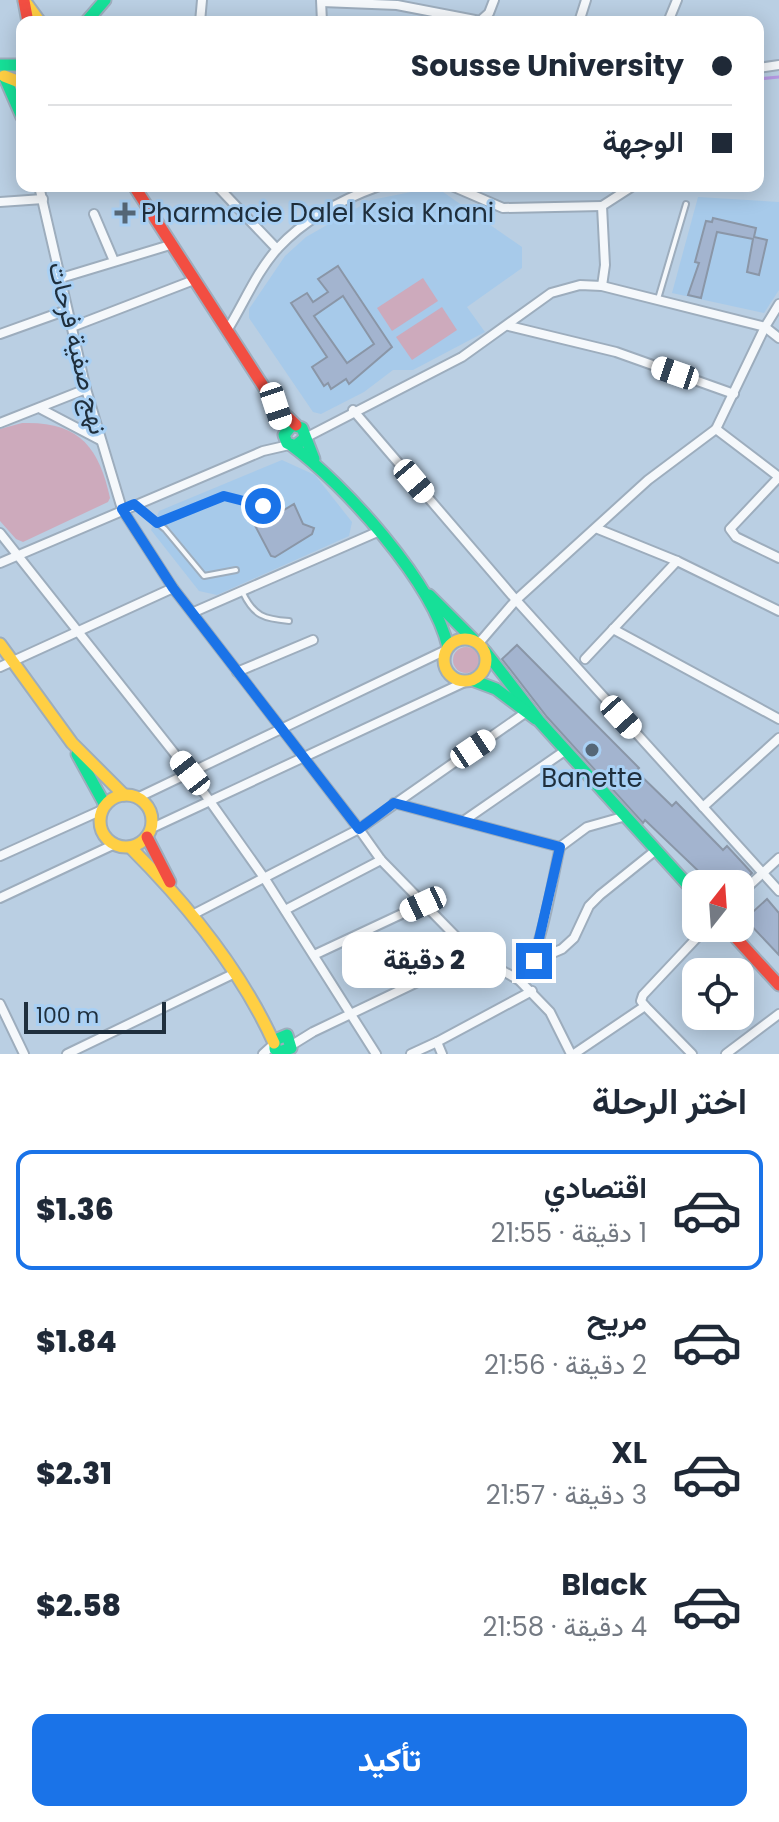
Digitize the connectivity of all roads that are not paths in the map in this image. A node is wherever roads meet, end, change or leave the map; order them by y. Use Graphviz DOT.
graph roads {
  1 [pos="105,0"];
  2 [pos="322,1"];
  3 [pos="27,16"];
  4 [pos="36,16"];
  5 [pos="91,16"];
  6 [pos="454,16"];
  7 [pos="1,71"];
  8 [pos="16,104"];
  9 [pos="41,192"];
  10 [pos="138,192"];
  11 [pos="223,192"];
  12 [pos="362,192"];
  13 [pos="466,192"];
  14 [pos="624,192"];
  15 [pos="43,199"];
  16 [pos="0,202"];
  17 [pos="686,204"];
  18 [pos="602,206"];
  19 [pos="94,214"];
  20 [pos="170,245"];
  21 [pos="277,249"];
  22 [pos="114,261"];
  23 [pos="61,278"];
  24 [pos="194,280"];
  25 [pos="602,286"];
  26 [pos="658,299"];
  27 [pos="779,304"];
  28 [pos="67,310"];
  29 [pos="509,326"];
  30 [pos="72,327"];
  31 [pos="765,327"];
  32 [pos="228,329"];
  33 [pos="0,334"];
  34 [pos="779,338"];
  35 [pos="86,389"];
  36 [pos="734,394"];
  37 [pos="276,406"];
  38 [pos="41,409"];
  39 [pos="353,410"];
  40 [pos="0,423"];
  41 [pos="327,423"];
  42 [pos="297,425"];
  43 [pos="716,429"];
  44 [pos="305,438"];
  45 [pos="100,440"];
  46 [pos="288,442"];
  47 [pos="316,463"];
  48 [pos="779,477"];
  49 [pos="134,504"];
  50 [pos="263,506"];
  51 [pos="122,509"];
  52 [pos="157,523"];
  53 [pos="598,529"];
  54 [pos="0,533"];
  55 [pos="375,533"];
  56 [pos="17,554"];
  57 [pos="779,558"];
  58 [pos="677,561"];
  59 [pos="0,563"];
  60 [pos="236,570"];
  61 [pos="173,588"];
  62 [pos="242,591"];
  63 [pos="425,592"];
  64 [pos="516,600"];
  65 [pos="779,611"];
  66 [pos="194,612"];
  67 [pos="289,621"];
  68 [pos="79,629"];
  69 [pos="613,629"];
  70 [pos="313,640"];
  71 [pos="0,644"];
  72 [pos="479,645"];
  73 [pos="447,649"];
  74 [pos="585,659"];
  75 [pos="12,661"];
  76 [pos="0,667"];
  77 [pos="237,672"];
  78 [pos="469,680"];
  79 [pos="525,713"];
  80 [pos="779,719"];
  81 [pos="540,722"];
  82 [pos="281,731"];
  83 [pos="67,736"];
  84 [pos="779,738"];
  85 [pos="566,750"];
  86 [pos="303,760"];
  87 [pos="190,773"];
  88 [pos="124,795"];
  89 [pos="137,798"];
  90 [pos="211,802"];
  91 [pos="394,803"];
  92 [pos="104,807"];
  93 [pos="703,807"];
  94 [pos="626,816"];
  95 [pos="465,820"];
  96 [pos="359,829"];
  97 [pos="148,833"];
  98 [pos="115,844"];
  99 [pos="130,847"];
  100 [pos="560,847"];
  101 [pos="656,850"];
  102 [pos="0,856"];
  103 [pos="779,858"];
  104 [pos="381,860"];
  105 [pos="764,872"];
  106 [pos="265,879"];
  107 [pos="682,879"];
  108 [pos="754,881"];
  109 [pos="173,890"];
  110 [pos="779,891"];
  111 [pos="0,898"];
  112 [pos="423,904"];
  113 [pos="285,910"];
  114 [pos="192,915"];
  115 [pos="693,942"];
  116 [pos="740,942"];
  117 [pos="314,955"];
  118 [pos="474,955"];
  119 [pos="534,961"];
  120 [pos="233,974"];
  121 [pos="519,980"];
  122 [pos="779,985"];
  123 [pos="532,991"];
  124 [pos="0,1004"];
  125 [pos="645,1006"];
  126 [pos="259,1010"];
  127 [pos="779,1014"];
  128 [pos="351,1015"];
  129 [pos="291,1042"];
  130 [pos="437,1042"];
  131 [pos="277,1049"];
  132 [pos="24,1054"];
  133 [pos="67,1054"];
  134 [pos="263,1054"];
  135 [pos="376,1054"];
  136 [pos="411,1054"];
  137 [pos="442,1054"];
  138 [pos="573,1054"];
  139 [pos="692,1054"];
  140 [pos="726,1054"];
  1 -- 5 [label="main road"];
  2 -- 6 [label="street"];
  3 -- 4 [label="main road"];
  7 -- 8 [label="main road"];
  9 -- 15 [label="street, نهج صفية فرحات"];
  10 -- 20 [label="main road"];
  11 -- 21 [label="street"];
  12 -- 21 [label="street"];
  13 -- 18 [label="street"];
  14 -- 18 [label="street"];
  15 -- 16 [label="street"];
  15 -- 23 [label="street, نهج صفية فرحات"];
  17 -- 26 [label="lane"];
  18 -- 25 [label="street"];
  19 -- 22 [label="street"];
  20 -- 22 [label="street"];
  20 -- 24 [label="main road"];
  21 -- 32 [label="street"];
  22 -- 23 [label="street"];
  23 -- 28 [label="street, نهج صفية فرحات"];
  24 -- 30 [label="street"];
  24 -- 32 [label="main road"];
  25 -- 26 [label="street"];
  25 -- 29 [label="street"];
  26 -- 31 [label="street"];
  27 -- 31 [label="street"];
  28 -- 30 [label="street, نهج صفية فرحات"];
  28 -- 33 [label="street"];
  29 -- 36 [label="street"];
  29 -- 39 [label="street"];
  30 -- 35 [label="street, نهج صفية فرحات"];
  31 -- 34 [label="street"];
  31 -- 36 [label="street"];
  32 -- 37 [label="main road"];
  35 -- 38 [label="street"];
  35 -- 45 [label="street, نهج صفية فرحات"];
  36 -- 43 [label="street"];
  37 -- 42 [label="main road"];
  37 -- 46 [label="main road"];
  38 -- 40 [label="street"];
  38 -- 45 [label="street"];
  39 -- 41 [label="street"];
  39 -- 64 [label="street"];
  41 -- 42 [label="street"];
  41 -- 44 [label="street"];
  42 -- 44 [label="main road"];
  42 -- 46 [label="main road"];
  43 -- 48 [label="street"];
  43 -- 53 [label="street"];
  44 -- 46 [label="main road"];
  44 -- 47 [label="main road"];
  45 -- 51 [label="street, نهج صفية فرحات"];
  46 -- 47 [label="main road"];
  46 -- 49 [label="street"];
  47 -- 55 [label="main road"];
  48 -- 57 [label="street"];
  49 -- 51 [label="street"];
  49 -- 52 [label="lane"];
  50 -- 52 [label="lane"];
  51 -- 56 [label="street"];
  51 -- 61 [label="street, نهج صفية فرحات"];
  52 -- 60 [label="lane"];
  53 -- 58 [label="street"];
  53 -- 64 [label="street"];
  54 -- 56 [label="street"];
  55 -- 62 [label="street"];
  55 -- 63 [label="main road"];
  56 -- 59 [label="street"];
  56 -- 68 [label="street"];
  58 -- 65 [label="street"];
  58 -- 69 [label="street"];
  61 -- 66 [label="street, نهج صفية فرحات"];
  61 -- 68 [label="street"];
  62 -- 66 [label="street"];
  62 -- 67 [label="lane"];
  63 -- 72 [label="main road"];
  63 -- 73 [label="main road"];
  64 -- 72 [label="street"];
  64 -- 93 [label="street"];
  66 -- 77 [label="street, نهج صفية فرحات"];
  68 -- 75 [label="street"];
  68 -- 87 [label="street"];
  69 -- 74 [label="street"];
  69 -- 80 [label="street"];
  70 -- 77 [label="street"];
  71 -- 75 [label="main road"];
  72 -- 73 [label="main road"];
  72 -- 78 [label="main road"];
  72 -- 81 [label="main road"];
  73 -- 78 [label="main road"];
  73 -- 82 [label="street"];
  75 -- 76 [label="street"];
  75 -- 83 [label="main road"];
  77 -- 82 [label="street, نهج صفية فرحات"];
  78 -- 79 [label="main road"];
  78 -- 86 [label="street"];
  79 -- 81 [label="main road"];
  79 -- 91 [label="street"];
  81 -- 85 [label="main road"];
  82 -- 86 [label="street, نهج صفية فرحات"];
  82 -- 87 [label="street"];
  83 -- 88 [label="main road"];
  83 -- 92 [label="main road"];
  84 -- 93 [label="street"];
  85 -- 94 [label="main road"];
  85 -- 95 [label="street"];
  86 -- 90 [label="street"];
  86 -- 96 [label="street, نهج صفية فرحات"];
  87 -- 89 [label="street"];
  87 -- 90 [label="street"];
  88 -- 89 [label="main road"];
  88 -- 92 [label="main road"];
  89 -- 97 [label="main road"];
  90 -- 97 [label="street"];
  90 -- 106 [label="street"];
  91 -- 95 [label="street"];
  91 -- 96 [label="street"];
  92 -- 98 [label="main road"];
  92 -- 102 [label="street"];
  93 -- 105 [label="street"];
  94 -- 100 [label="street"];
  94 -- 101 [label="main road"];
  95 -- 100 [label="street"];
  96 -- 104 [label="street, نهج صفية فرحات"];
  96 -- 106 [label="street"];
  97 -- 99 [label="main road"];
  97 -- 109 [label="main road"];
  98 -- 99 [label="main road"];
  98 -- 111 [label="street"];
  99 -- 109 [label="main road"];
  100 -- 119 [label="street"];
  101 -- 107 [label="main road"];
  101 -- 119 [label="street"];
  103 -- 105 [label="street"];
  104 -- 112 [label="street, نهج صفية فرحات"];
  104 -- 113 [label="street"];
  105 -- 108 [label="street"];
  105 -- 110 [label="street"];
  106 -- 113 [label="street"];
  106 -- 114 [label="street"];
  109 -- 114 [label="main road"];
  112 -- 117 [label="street"];
  112 -- 118 [label="street, نهج صفية فرحات"];
  113 -- 117 [label="street"];
  114 -- 120 [label="main road"];
  115 -- 125 [label="street"];
  116 -- 122 [label="main road"];
  117 -- 128 [label="street"];
  118 -- 121 [label="street, نهج صفية فرحات"];
  118 -- 128 [label="street"];
  119 -- 121 [label="street"];
  120 -- 126 [label="main road"];
  120 -- 133 [label="street"];
  121 -- 123 [label="street, نهج صفية فرحات"];
  123 -- 130 [label="street"];
  123 -- 138 [label="street, نهج صفية فرحات"];
  124 -- 132 [label="street"];
  125 -- 138 [label="street"];
  125 -- 139 [label="street"];
  126 -- 129 [label="main road"];
  126 -- 131 [label="main road"];
  127 -- 140 [label="street"];
  128 -- 129 [label="street"];
  128 -- 135 [label="street"];
  129 -- 131 [label="main road"];
  130 -- 136 [label="street"];
  130 -- 137 [label="street"];
  131 -- 134 [label="street"];
}
